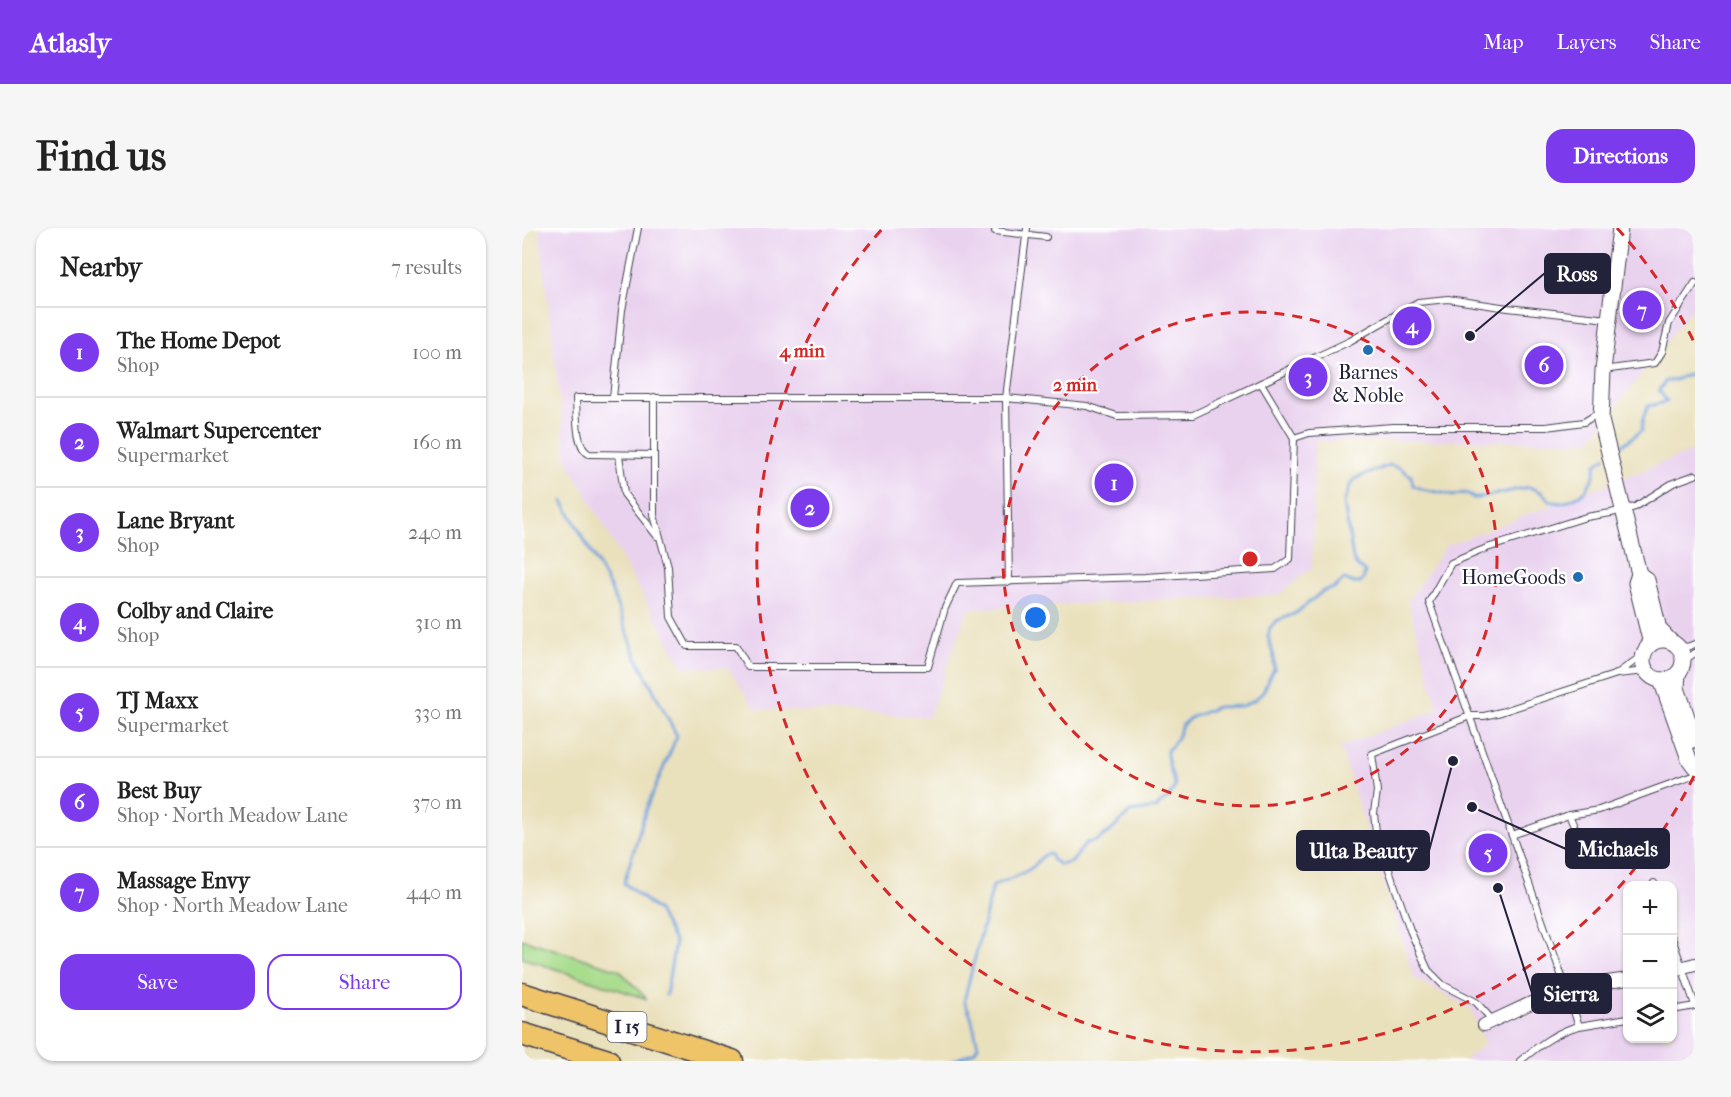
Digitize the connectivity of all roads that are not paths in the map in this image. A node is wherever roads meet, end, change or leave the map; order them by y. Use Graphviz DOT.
graph roads {
  1 [pos="638,228"];
  2 [pos="1620,228"];
  3 [pos="995,231"];
  4 [pos="1026,231"];
  5 [pos="1046,237"];
  6 [pos="1695,283"];
  7 [pos="1609,319"];
  8 [pos="1603,370"];
  9 [pos="1261,383"];
  10 [pos="613,398"];
  11 [pos="654,398"];
  12 [pos="1006,398"];
  13 [pos="1601,416"];
  14 [pos="1294,438"];
  15 [pos="654,455"];
  16 [pos="619,456"];
  17 [pos="1695,475"];
  18 [pos="1622,503"];
  19 [pos="659,540"];
  20 [pos="1639,574"];
  21 [pos="1009,582"];
  22 [pos="1673,643"];
  23 [pos="1695,644"];
  24 [pos="1647,650"];
  25 [pos="1685,662"];
  26 [pos="1646,671"];
  27 [pos="1617,674"];
  28 [pos="1661,680"];
  29 [pos="1470,716"];
  30 [pos="1695,740"];
  31 [pos="1695,767"];
  32 [pos="1695,775"];
  33 [pos="1569,815"];
  34 [pos="1512,835"];
  35 [pos="1581,842"];
  36 [pos="1695,962"];
  37 [pos="1677,968"];
  38 [pos="1623,980"];
  39 [pos="1566,990"];
  40 [pos="522,994"];
  41 [pos="1695,1005"];
  42 [pos="1677,1009"];
  43 [pos="1623,1019"];
  44 [pos="1488,1023"];
  45 [pos="1579,1026"];
  46 [pos="522,1034"];
  47 [pos="608,1061"];
  48 [pos="732,1061"];
  49 [pos="1520,1061"];
  1 -- 10 [label="lane"];
  2 -- 7 [label="street"];
  3 -- 4 [label="lane"];
  4 -- 5 [label="lane"];
  4 -- 12 [label="lane"];
  6 -- 8 [label="lane"];
  7 -- 8 [label="street"];
  7 -- 9 [label="lane"];
  8 -- 13 [label="street"];
  9 -- 12 [label="lane"];
  9 -- 14 [label="lane"];
  10 -- 11 [label="lane"];
  10 -- 16 [label="lane"];
  11 -- 12 [label="lane"];
  11 -- 15 [label="lane"];
  12 -- 21 [label="lane"];
  13 -- 14 [label="lane"];
  13 -- 18 [label="street"];
  14 -- 21 [label="lane"];
  15 -- 16 [label="lane"];
  15 -- 19 [label="lane"];
  16 -- 19 [label="lane"];
  17 -- 18 [label="lane"];
  18 -- 20 [label="street"];
  18 -- 29 [label="lane"];
  19 -- 21 [label="lane"];
  20 -- 22 [label="street"];
  20 -- 24 [label="street"];
  22 -- 23 [label="lane"];
  22 -- 24 [label="street"];
  22 -- 25 [label="street"];
  24 -- 26 [label="street"];
  24 -- 27 [label="lane"];
  25 -- 28 [label="street"];
  25 -- 30 [label="street"];
  26 -- 27 [label="lane"];
  26 -- 28 [label="street"];
  27 -- 29 [label="lane"];
  28 -- 31 [label="street"];
  29 -- 34 [label="lane"];
  29 -- 44 [label="lane"];
  32 -- 33 [label="lane"];
  33 -- 34 [label="lane"];
  33 -- 35 [label="lane"];
  34 -- 39 [label="lane"];
  36 -- 37 [label="street"];
  37 -- 41 [label="lane"];
  38 -- 39 [label="street"];
  39 -- 44 [label="street"];
  39 -- 45 [label="lane"];
  40 -- 48 [label="highway, I 15"];
  41 -- 42 [label="lane"];
  43 -- 45 [label="lane"];
  45 -- 49 [label="lane"];
  46 -- 47 [label="highway, I 15"];
}
